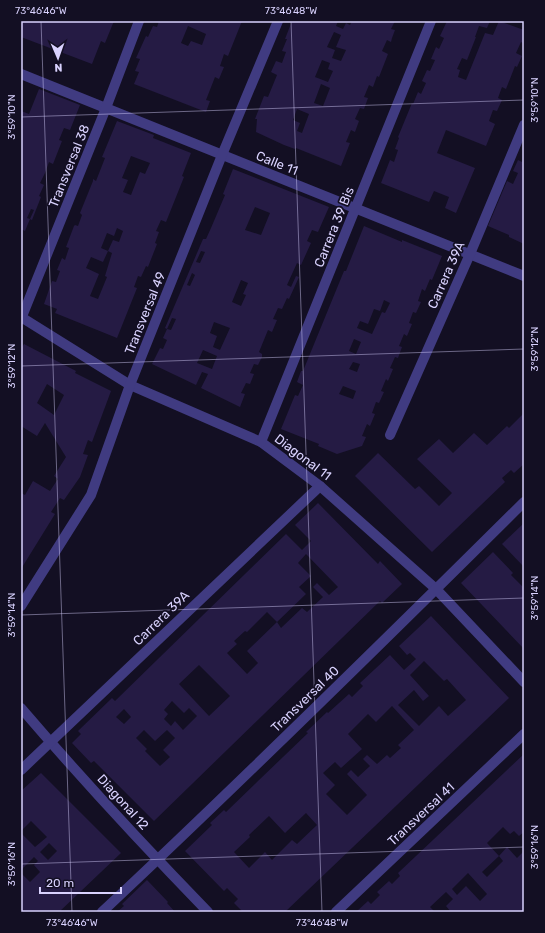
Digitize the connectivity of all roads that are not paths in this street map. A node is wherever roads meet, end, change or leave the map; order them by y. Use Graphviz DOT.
graph roads {
  1 [pos="139,21"];
  2 [pos="278,21"];
  3 [pos="431,21"];
  4 [pos="21,74"];
  5 [pos="106,108"];
  6 [pos="524,125"];
  7 [pos="222,155"];
  8 [pos="356,209"];
  9 [pos="470,254"];
  10 [pos="524,276"];
  11 [pos="21,318"];
  12 [pos="130,385"];
  13 [pos="390,435"];
  14 [pos="261,442"];
  15 [pos="320,486"];
  16 [pos="524,502"];
  17 [pos="436,590"];
  18 [pos="21,606"];
  19 [pos="524,682"];
  20 [pos="21,708"];
  21 [pos="524,734"];
  22 [pos="50,742"];
  23 [pos="21,770"];
  24 [pos="158,860"];
  25 [pos="102,912"];
  26 [pos="208,912"];
  27 [pos="336,912"];
  1 -- 5 [label="street, Transversal 38"];
  2 -- 7 [label="street, Transversal 49"];
  3 -- 8 [label="street, Carrera 39 Bis"];
  4 -- 5 [label="street, Calle 11"];
  5 -- 7 [label="street, Calle 11"];
  5 -- 11 [label="street, Transversal 38"];
  6 -- 9 [label="street, Carrera 39A"];
  7 -- 8 [label="street, Calle 11"];
  7 -- 12 [label="street, Transversal 49"];
  8 -- 9 [label="street, Calle 11"];
  8 -- 14 [label="street, Carrera 39 Bis"];
  9 -- 10 [label="street, Calle 11"];
  9 -- 13 [label="street, Carrera 39A"];
  11 -- 12 [label="street, Diagonal 11"];
  12 -- 14 [label="street, Diagonal 11"];
  12 -- 18 [label="street, Transversal 49"];
  14 -- 15 [label="street, Diagonal 11"];
  15 -- 17 [label="street, Diagonal 11"];
  15 -- 22 [label="street, Carrera 39A"];
  16 -- 17 [label="street, Transversal 40"];
  17 -- 19 [label="street, Diagonal 11"];
  17 -- 24 [label="street, Transversal 40"];
  20 -- 22 [label="street, Diagonal 12"];
  21 -- 27 [label="street, Transversal 41"];
  22 -- 23 [label="street, Carrera 39A"];
  22 -- 24 [label="street, Diagonal 12"];
  24 -- 25 [label="street, Transversal 40"];
  24 -- 26 [label="street, Diagonal 12"];
}
